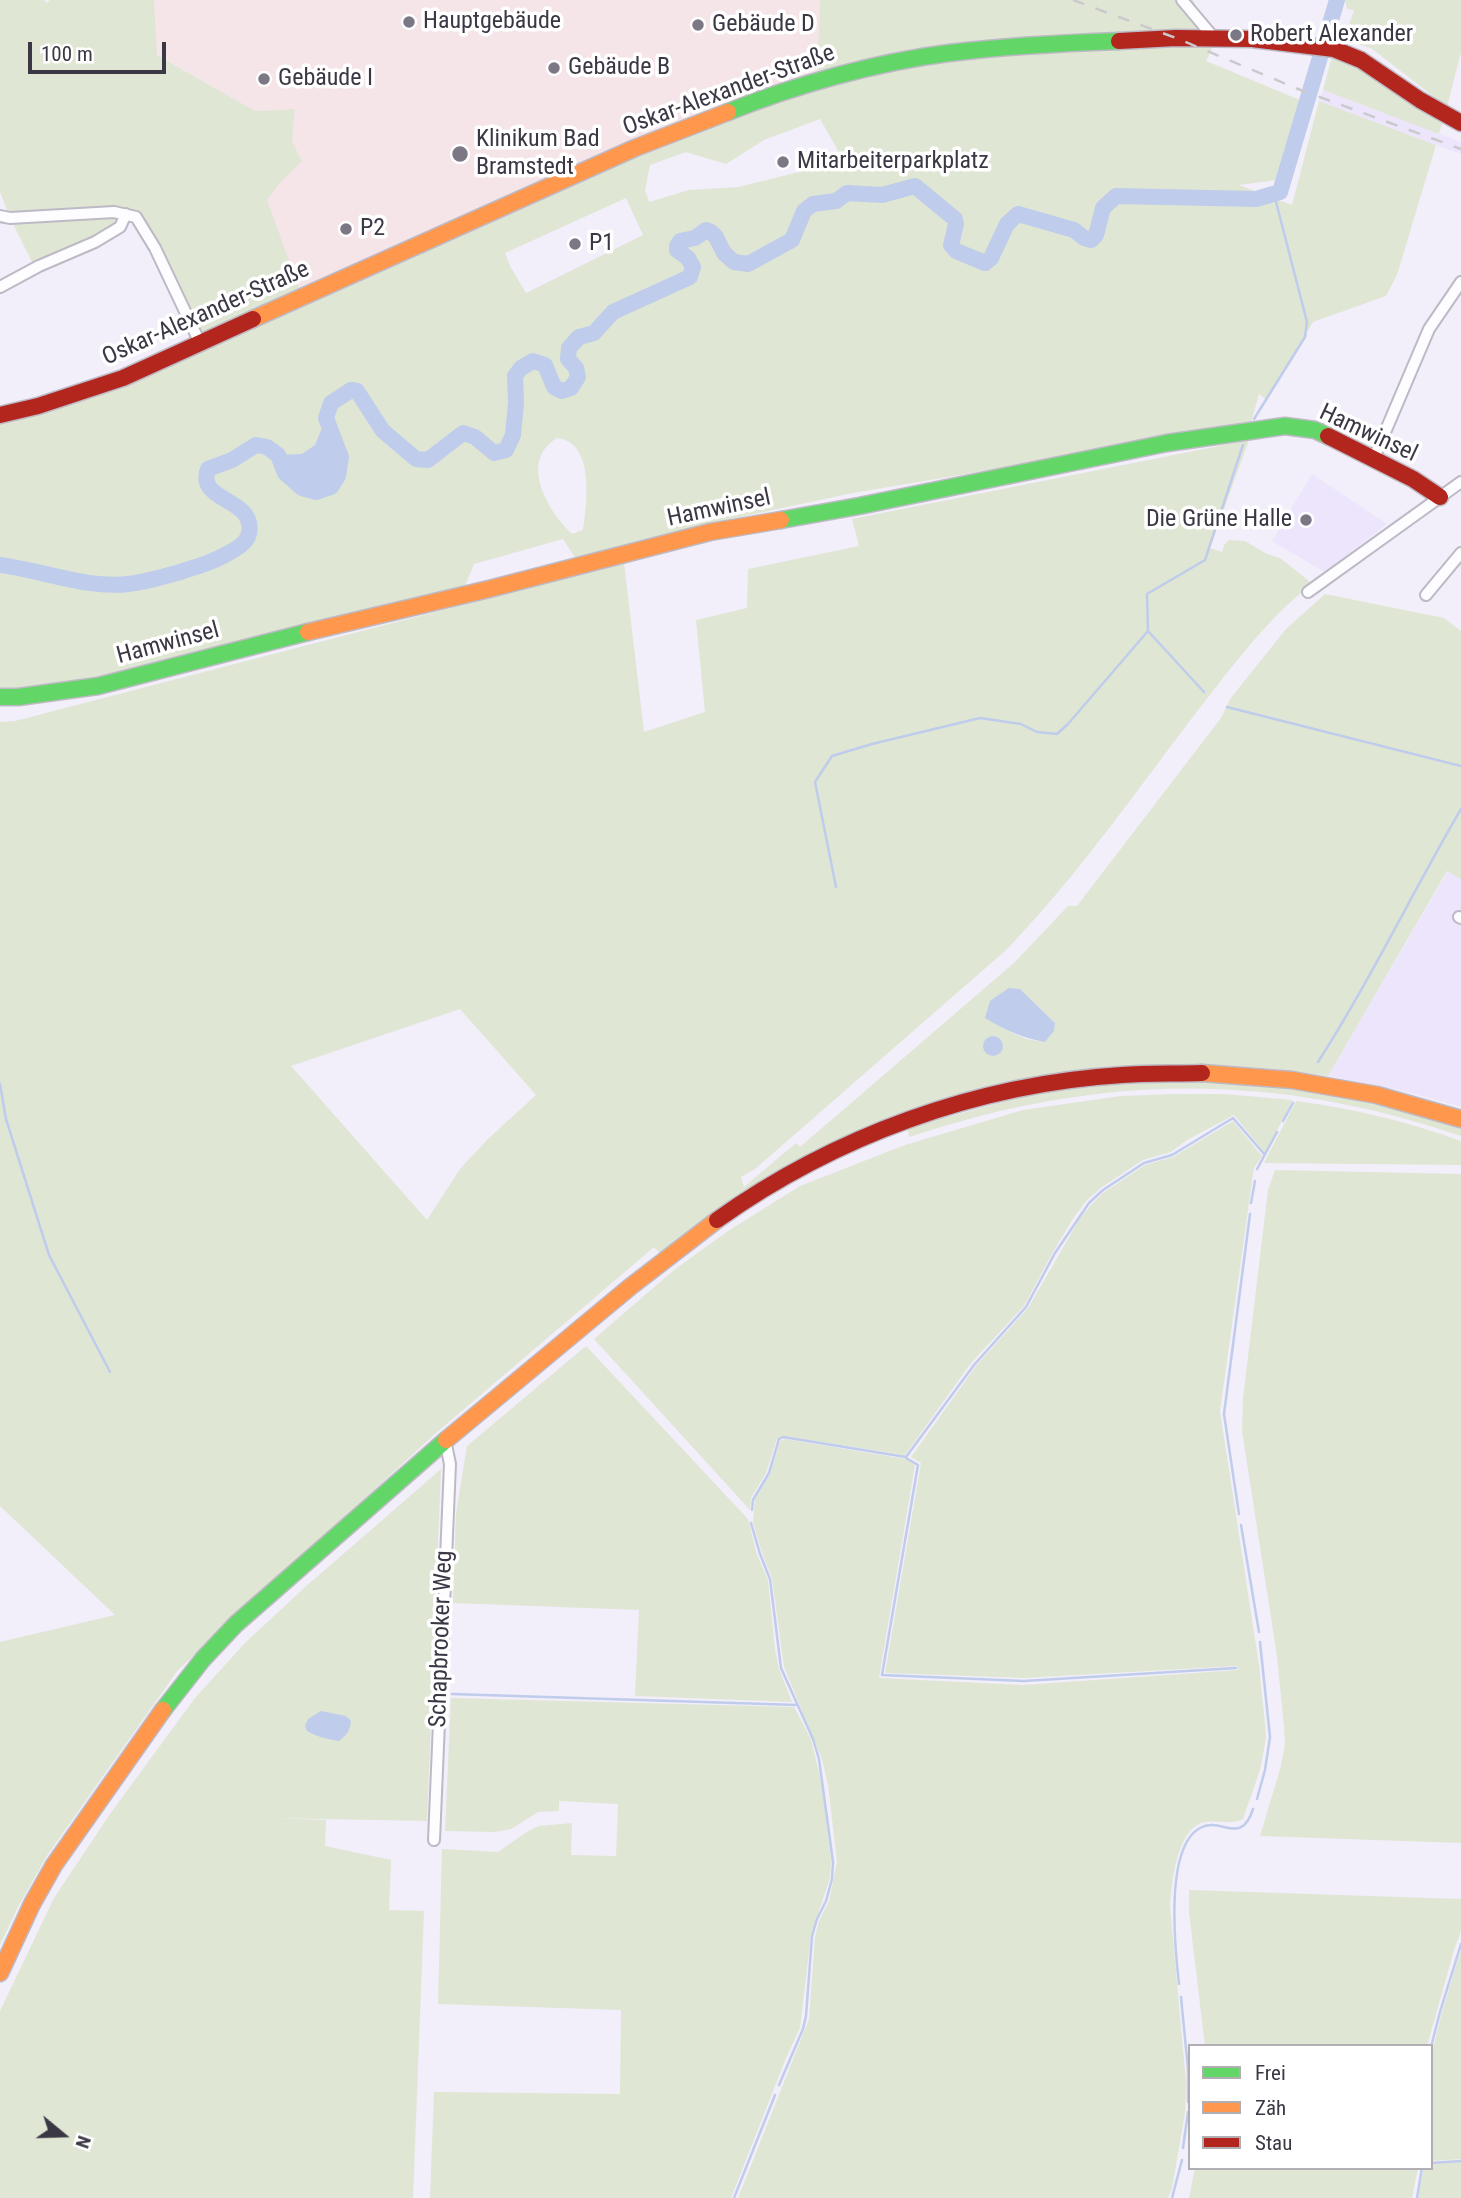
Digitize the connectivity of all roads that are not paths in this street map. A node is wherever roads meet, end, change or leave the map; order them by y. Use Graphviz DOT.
graph roads {
  1 [pos="1182,0"];
  2 [pos="1214,38"];
  3 [pos="1458,118"];
  4 [pos="126,214"];
  5 [pos="0,216"];
  6 [pos="1461,282"];
  7 [pos="0,287"];
  8 [pos="200,343"];
  9 [pos="0,415"];
  10 [pos="1374,458"];
  11 [pos="1461,482"];
  12 [pos="1440,497"];
  13 [pos="1461,553"];
  14 [pos="1308,592"];
  15 [pos="1426,595"];
  16 [pos="0,696"];
  17 [pos="1461,1119"];
  18 [pos="445,1440"];
  19 [pos="434,1840"];
  20 [pos="0,1973"];
  1 -- 2 [label="street"];
  2 -- 3 [label="street, Oskar-Alexander-Straße"];
  2 -- 8 [label="street, Oskar-Alexander-Straße"];
  4 -- 5 [label="street"];
  4 -- 7 [label="street"];
  4 -- 8 [label="street"];
  6 -- 10 [label="street"];
  8 -- 9 [label="street, Oskar-Alexander-Straße"];
  10 -- 12 [label="street, Hamwinsel"];
  10 -- 16 [label="street, Hamwinsel"];
  11 -- 12 [label="street"];
  12 -- 14 [label="street"];
  13 -- 15 [label="street"];
  17 -- 18 [label="street"];
  18 -- 19 [label="street, Schapbrooker Weg"];
  18 -- 20 [label="street"];
}
